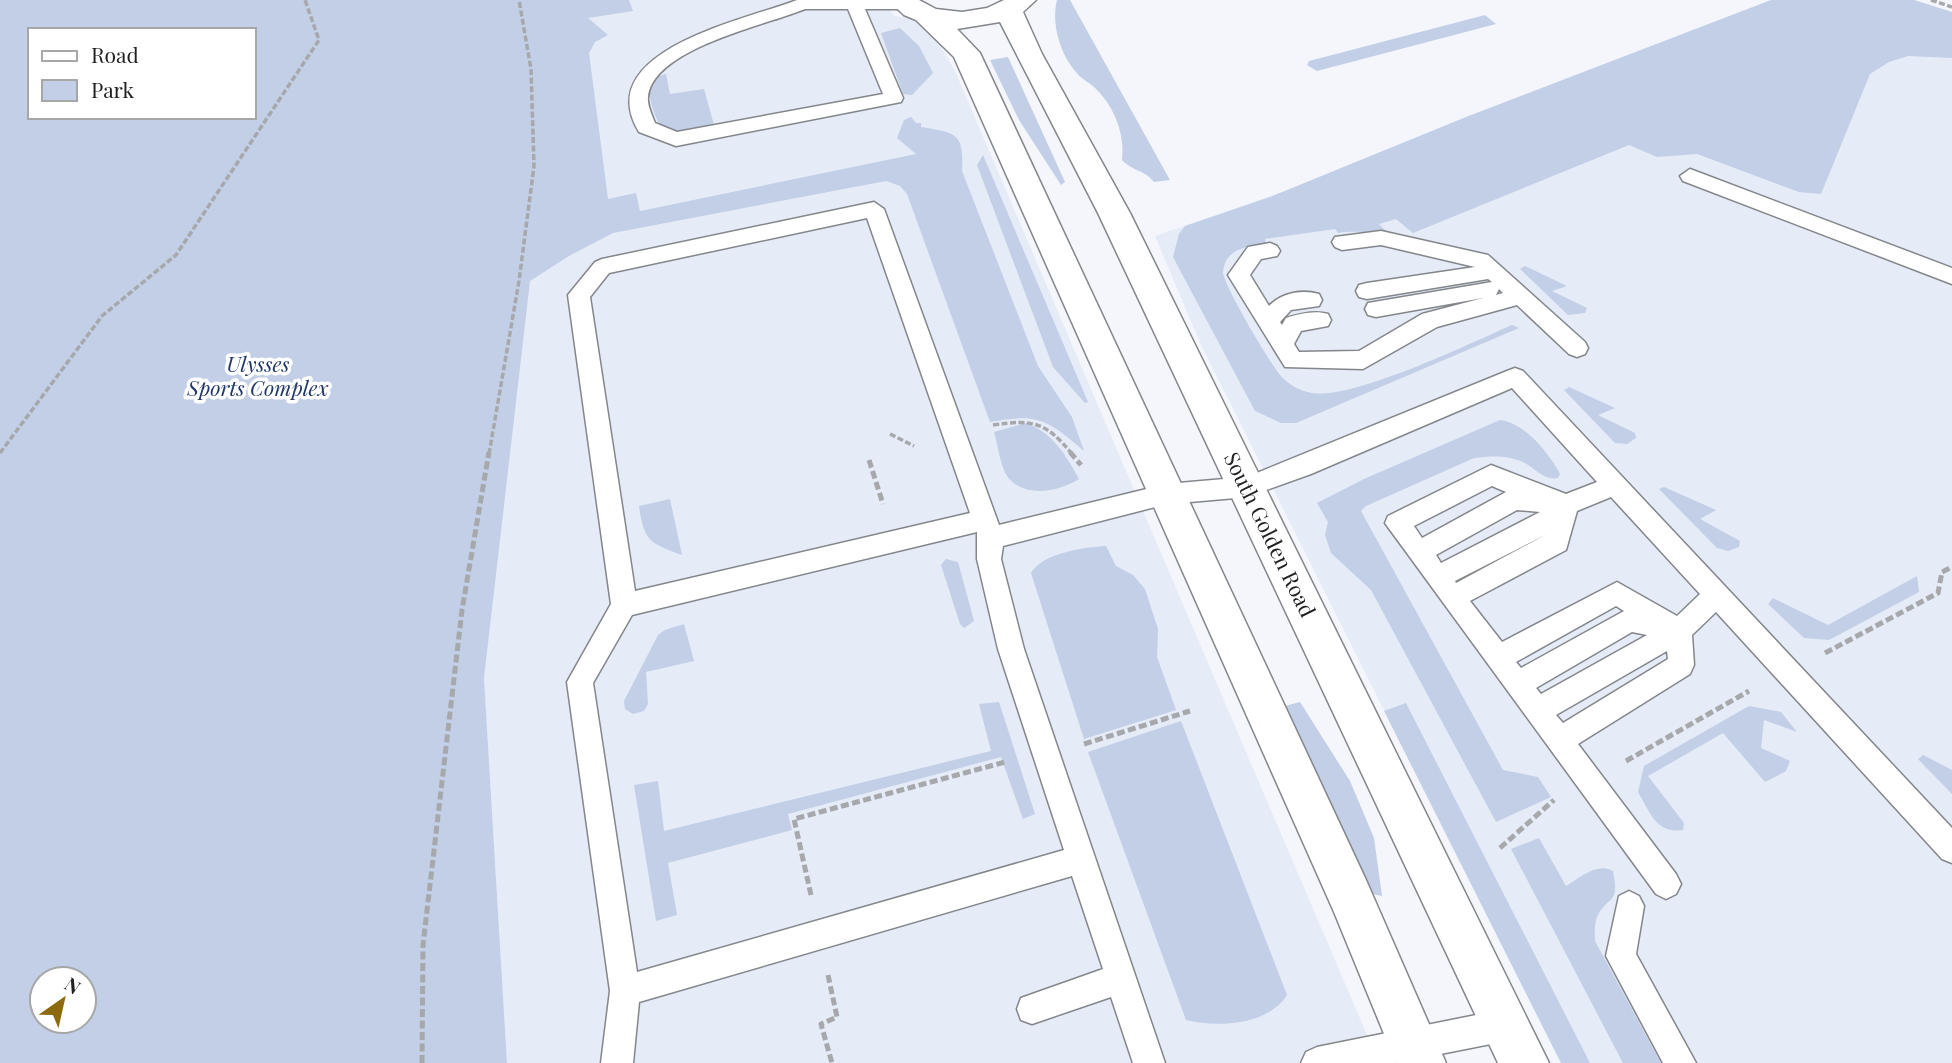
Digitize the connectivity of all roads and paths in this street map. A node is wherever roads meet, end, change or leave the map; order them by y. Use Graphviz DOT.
graph roads {
  1 [pos="305,0"];
  2 [pos="519,0"];
  3 [pos="1931,0"];
  4 [pos="809,2"];
  5 [pos="1015,5"];
  6 [pos="855,6"];
  7 [pos="911,6"];
  8 [pos="1952,6"];
  9 [pos="1690,176"];
  10 [pos="1342,242"];
  11 [pos="1270,251"];
  12 [pos="1952,276"];
  13 [pos="1501,279"];
  14 [pos="1371,300"];
  15 [pos="1268,321"];
  16 [pos="1283,343"];
  17 [pos="1577,348"];
  18 [pos="890,434"];
  19 [pos="957,436"];
  20 [pos="0,453"];
  21 [pos="1081,465"];
  22 [pos="1615,485"];
  23 [pos="1247,487"];
  24 [pos="1167,494"];
  25 [pos="1566,505"];
  26 [pos="988,529"];
  27 [pos="1419,552"];
  28 [pos="1952,567"];
  29 [pos="1445,587"];
  30 [pos="1716,596"];
  31 [pos="624,605"];
  32 [pos="1679,631"];
  33 [pos="1498,658"];
  34 [pos="1783,668"];
  35 [pos="1517,684"];
  36 [pos="1536,711"];
  37 [pos="1559,741"];
  38 [pos="1589,781"];
  39 [pos="1500,848"];
  40 [pos="1952,849"];
  41 [pos="1082,859"];
  42 [pos="1666,884"];
  43 [pos="1629,906"];
  44 [pos="1121,978"];
  45 [pos="625,991"];
  46 [pos="1032,1009"];
  47 [pos="1515,1044"];
  48 [pos="1417,1053"];
  49 [pos="422,1063"];
  50 [pos="617,1063"];
  51 [pos="1149,1063"];
  52 [pos="1317,1063"];
  53 [pos="1681,1063"];
  1 -- 20 [label="path"];
  2 -- 49 [label="path"];
  3 -- 8 [label="path"];
  4 -- 6 [label="lane"];
  4 -- 6 [label="lane"];
  5 -- 7 [label="main road"];
  5 -- 23 [label="main road, South Golden Road"];
  6 -- 7 [label="lane"];
  7 -- 24 [label="main road"];
  9 -- 12 [label="lane"];
  10 -- 13 [label="lane"];
  11 -- 15 [label="lane"];
  13 -- 14 [label="lane"];
  13 -- 16 [label="lane"];
  13 -- 17 [label="lane"];
  15 -- 16 [label="lane"];
  15 -- 16 [label="lane"];
  18 -- 19 [label="path"];
  19 -- 21 [label="path"];
  19 -- 26 [label="lane"];
  19 -- 31 [label="lane"];
  22 -- 23 [label="lane"];
  22 -- 25 [label="lane"];
  22 -- 30 [label="lane"];
  23 -- 24 [label="lane"];
  23 -- 47 [label="main road, South Golden Road"];
  24 -- 26 [label="lane"];
  24 -- 48 [label="main road"];
  25 -- 27 [label="lane"];
  25 -- 27 [label="lane"];
  25 -- 29 [label="lane"];
  26 -- 31 [label="lane"];
  26 -- 41 [label="lane"];
  27 -- 29 [label="lane"];
  28 -- 34 [label="path"];
  29 -- 33 [label="lane"];
  30 -- 32 [label="lane"];
  30 -- 34 [label="lane"];
  31 -- 45 [label="lane"];
  32 -- 33 [label="lane"];
  32 -- 35 [label="lane"];
  32 -- 36 [label="lane"];
  32 -- 37 [label="lane"];
  33 -- 35 [label="lane"];
  34 -- 38 [label="path"];
  34 -- 40 [label="lane"];
  35 -- 36 [label="lane"];
  36 -- 37 [label="lane"];
  37 -- 38 [label="lane"];
  38 -- 39 [label="path"];
  38 -- 42 [label="lane"];
  41 -- 44 [label="lane"];
  41 -- 45 [label="lane"];
  43 -- 53 [label="lane"];
  44 -- 46 [label="lane"];
  44 -- 51 [label="lane"];
  45 -- 50 [label="lane"];
  47 -- 48 [label="lane"];
  48 -- 52 [label="lane"];
}
